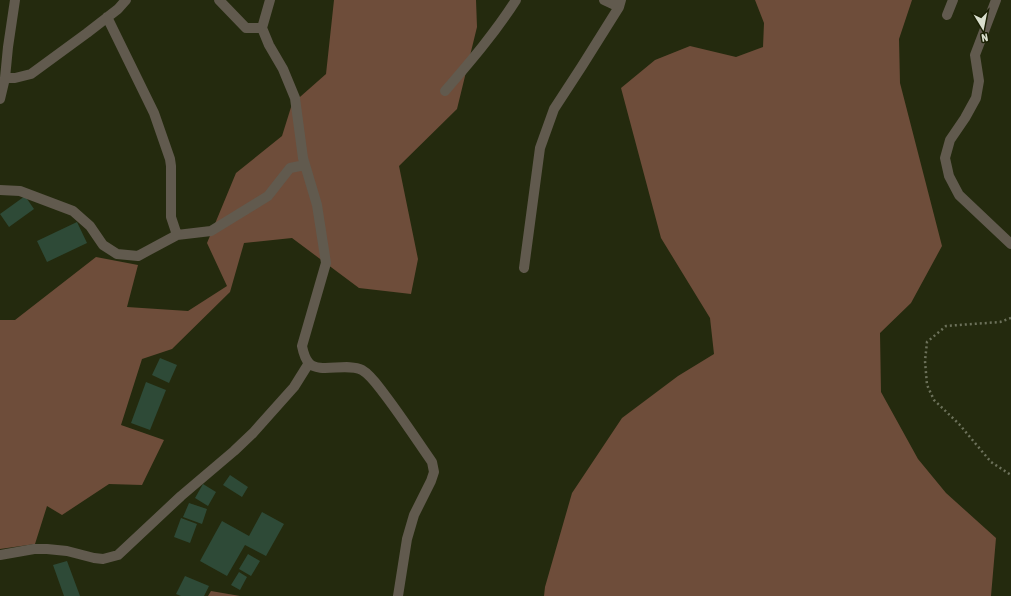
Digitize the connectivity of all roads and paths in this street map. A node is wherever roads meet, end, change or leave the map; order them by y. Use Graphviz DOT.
graph roads {
  1 [pos="15,0"];
  2 [pos="126,0"];
  3 [pos="219,0"];
  4 [pos="270,0"];
  5 [pos="516,0"];
  6 [pos="604,0"];
  7 [pos="953,0"];
  8 [pos="996,0"];
  9 [pos="620,3"];
  10 [pos="947,15"];
  11 [pos="107,17"];
  12 [pos="262,28"];
  13 [pos="4,46"];
  14 [pos="5,78"];
  15 [pos="445,91"];
  16 [pos="0,99"];
  17 [pos="305,165"];
  18 [pos="0,190"];
  19 [pos="177,235"];
  20 [pos="1011,244"];
  21 [pos="524,268"];
  22 [pos="1011,318"];
  23 [pos="309,363"];
  24 [pos="1011,475"];
  25 [pos="0,555"];
  26 [pos="398,596"];
  1 -- 13 [label="street"];
  2 -- 11 [label="street"];
  3 -- 12 [label="street"];
  4 -- 12 [label="street"];
  5 -- 15 [label="street"];
  6 -- 9 [label="street"];
  7 -- 10 [label="street"];
  8 -- 20 [label="street"];
  9 -- 21 [label="street"];
  11 -- 14 [label="street"];
  11 -- 19 [label="street"];
  12 -- 17 [label="street"];
  13 -- 14 [label="street"];
  14 -- 16 [label="street"];
  17 -- 19 [label="street"];
  17 -- 23 [label="street"];
  18 -- 19 [label="street"];
  22 -- 24 [label="path"];
  23 -- 25 [label="street"];
  23 -- 26 [label="street"];
}
